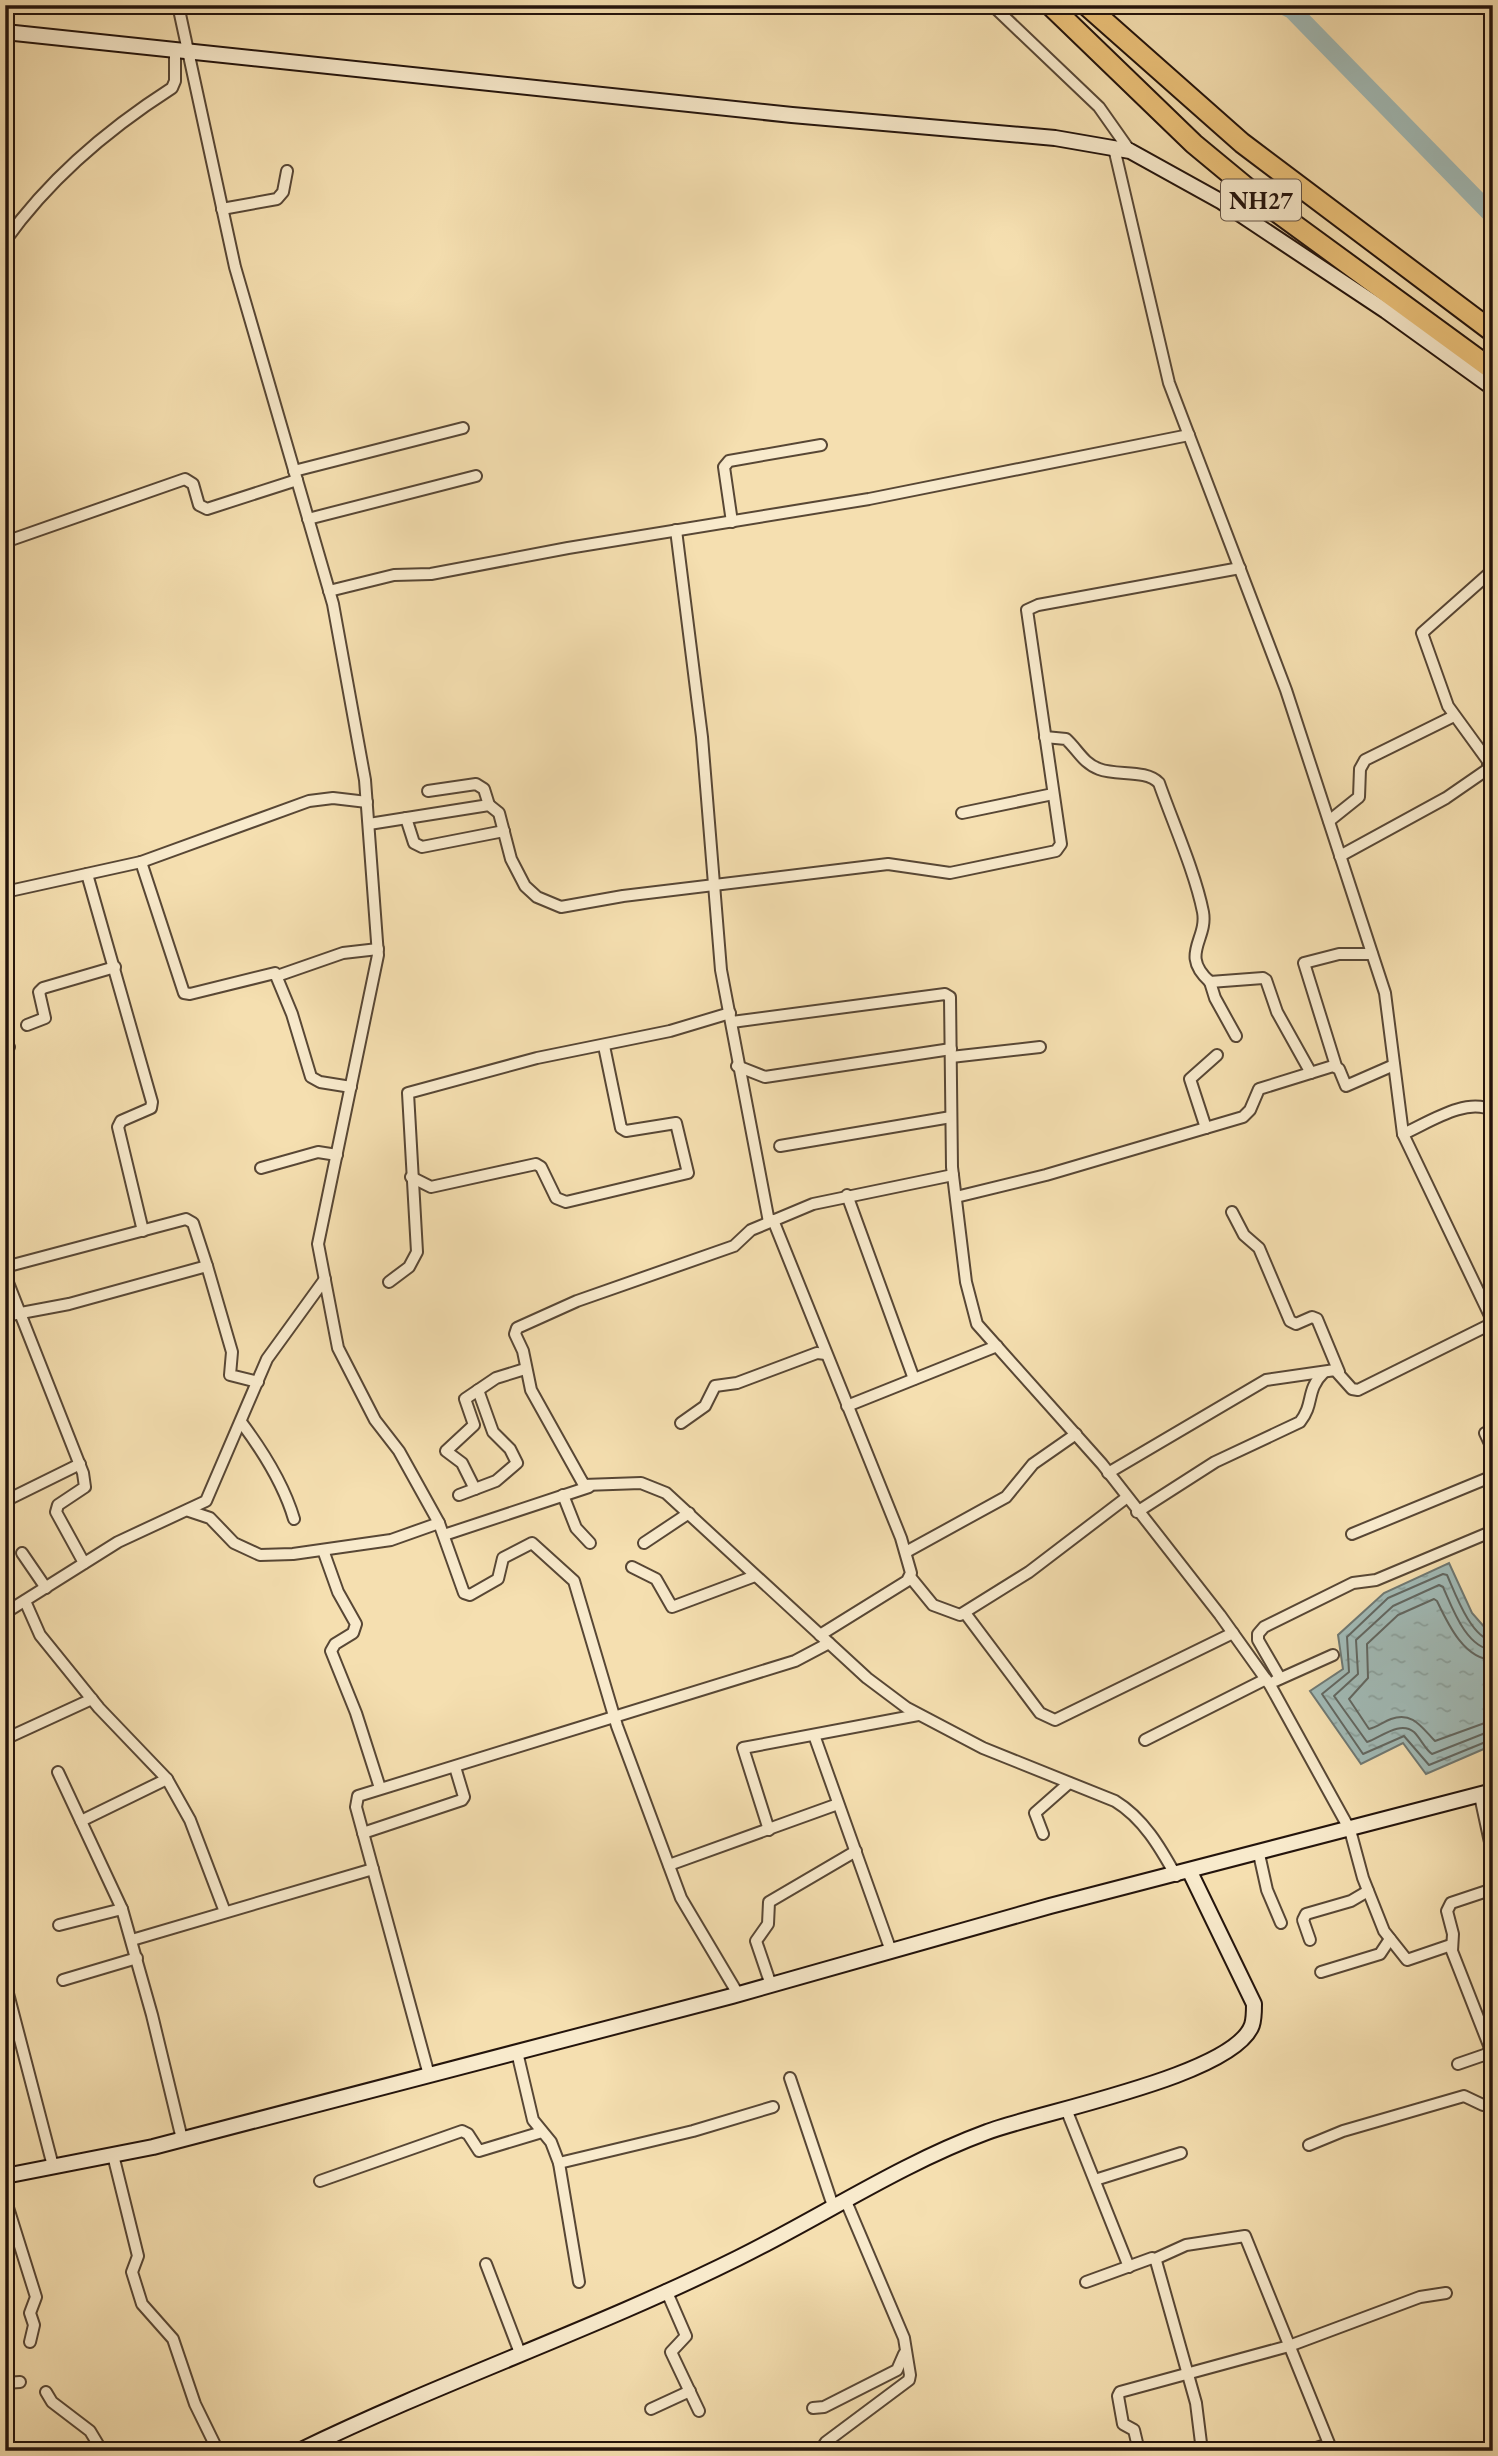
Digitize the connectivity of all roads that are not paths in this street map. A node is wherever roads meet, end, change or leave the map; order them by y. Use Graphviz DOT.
graph roads {
  1 [pos="178,5"];
  2 [pos="992,5"];
  3 [pos="1050,5"];
  4 [pos="1086,5"];
  5 [pos="5,32"];
  6 [pos="180,50"];
  7 [pos="1114,148"];
  8 [pos="1130,151"];
  9 [pos="287,171"];
  10 [pos="222,209"];
  11 [pos="5,241"];
  12 [pos="1493,332"];
  13 [pos="1493,370"];
  14 [pos="1493,388"];
  15 [pos="463,429"];
  16 [pos="1189,435"];
  17 [pos="821,445"];
  18 [pos="296,475"];
  19 [pos="476,476"];
  20 [pos="309,519"];
  21 [pos="732,522"];
  22 [pos="676,530"];
  23 [pos="5,542"];
  24 [pos="1240,568"];
  25 [pos="1493,570"];
  26 [pos="329,591"];
  27 [pos="1454,716"];
  28 [pos="1045,737"];
  29 [pos="428,792"];
  30 [pos="1053,794"];
  31 [pos="367,802"];
  32 [pos="489,805"];
  33 [pos="962,813"];
  34 [pos="406,818"];
  35 [pos="1329,821"];
  36 [pos="369,824"];
  37 [pos="505,831"];
  38 [pos="1340,856"];
  39 [pos="141,862"];
  40 [pos="87,874"];
  41 [pos="715,884"];
  42 [pos="5,892"];
  43 [pos="378,949"];
  44 [pos="1372,954"];
  45 [pos="115,967"];
  46 [pos="277,976"];
  47 [pos="1210,982"];
  48 [pos="731,1018"];
  49 [pos="27,1025"];
  50 [pos="1236,1037"];
  51 [pos="604,1046"];
  52 [pos="1040,1047"];
  53 [pos="951,1053"];
  54 [pos="1217,1055"];
  55 [pos="1394,1065"];
  56 [pos="737,1066"];
  57 [pos="1336,1066"];
  58 [pos="1311,1073"];
  59 [pos="351,1087"];
  60 [pos="1493,1111"];
  61 [pos="951,1117"];
  62 [pos="1206,1128"];
  63 [pos="1403,1134"];
  64 [pos="780,1146"];
  65 [pos="337,1155"];
  66 [pos="261,1168"];
  67 [pos="953,1175"];
  68 [pos="411,1177"];
  69 [pos="847,1195"];
  70 [pos="956,1197"];
  71 [pos="1232,1212"];
  72 [pos="771,1221"];
  73 [pos="143,1231"];
  74 [pos="207,1266"];
  75 [pos="5,1267"];
  76 [pos="5,1275"];
  77 [pos="325,1279"];
  78 [pos="390,1282"];
  79 [pos="20,1312"];
  80 [pos="5,1315"];
  81 [pos="1493,1323"];
  82 [pos="998,1346"];
  83 [pos="826,1354"];
  84 [pos="525,1369"];
  85 [pos="1324,1372"];
  86 [pos="1339,1372"];
  87 [pos="914,1380"];
  88 [pos="258,1382"];
  89 [pos="478,1390"];
  90 [pos="847,1406"];
  91 [pos="241,1422"];
  92 [pos="681,1423"];
  93 [pos="1485,1433"];
  94 [pos="1076,1434"];
  95 [pos="1493,1450"];
  96 [pos="80,1464"];
  97 [pos="1108,1473"];
  98 [pos="1493,1476"];
  99 [pos="589,1487"];
  100 [pos="475,1489"];
  101 [pos="459,1495"];
  102 [pos="563,1495"];
  103 [pos="1126,1497"];
  104 [pos="5,1501"];
  105 [pos="189,1511"];
  106 [pos="1138,1512"];
  107 [pos="689,1513"];
  108 [pos="293,1519"];
  109 [pos="439,1523"];
  110 [pos="1493,1531"];
  111 [pos="1352,1534"];
  112 [pos="444,1535"];
  113 [pos="590,1543"];
  114 [pos="644,1543"];
  115 [pos="323,1550"];
  116 [pos="906,1552"];
  117 [pos="22,1553"];
  118 [pos="84,1563"];
  119 [pos="632,1566"];
  120 [pos="755,1576"];
  121 [pos="911,1578"];
  122 [pos="46,1588"];
  123 [pos="25,1601"];
  124 [pos="965,1612"];
  125 [pos="5,1613"];
  126 [pos="1233,1633"];
  127 [pos="825,1639"];
  128 [pos="1333,1655"];
  129 [pos="1272,1681"];
  130 [pos="92,1699"];
  131 [pos="918,1715"];
  132 [pos="614,1717"];
  133 [pos="814,1735"];
  134 [pos="5,1739"];
  135 [pos="1145,1740"];
  136 [pos="455,1767"];
  137 [pos="58,1772"];
  138 [pos="167,1779"];
  139 [pos="1069,1783"];
  140 [pos="380,1788"];
  141 [pos="1486,1794"];
  142 [pos="838,1804"];
  143 [pos="81,1821"];
  144 [pos="769,1830"];
  145 [pos="1350,1830"];
  146 [pos="363,1833"];
  147 [pos="1043,1834"];
  148 [pos="856,1851"];
  149 [pos="1259,1854"];
  150 [pos="1493,1856"];
  151 [pos="669,1864"];
  152 [pos="373,1869"];
  153 [pos="1183,1874"];
  154 [pos="1493,1889"];
  155 [pos="1368,1891"];
  156 [pos="121,1909"];
  157 [pos="225,1912"];
  158 [pos="1281,1923"];
  159 [pos="59,1925"];
  160 [pos="1390,1939"];
  161 [pos="132,1940"];
  162 [pos="1310,1940"];
  163 [pos="1451,1945"];
  164 [pos="891,1951"];
  165 [pos="137,1958"];
  166 [pos="1321,1972"];
  167 [pos="63,1980"];
  168 [pos="5,1982"];
  169 [pos="771,1985"];
  170 [pos="738,1994"];
  171 [pos="517,2052"];
  172 [pos="1458,2064"];
  173 [pos="429,2075"];
  174 [pos="789,2078"];
  175 [pos="1493,2104"];
  176 [pos="773,2107"];
  177 [pos="1066,2109"];
  178 [pos="542,2132"];
  179 [pos="182,2139"];
  180 [pos="1309,2145"];
  181 [pos="1181,2153"];
  182 [pos="113,2155"];
  183 [pos="559,2163"];
  184 [pos="53,2166"];
  185 [pos="5,2176"];
  186 [pos="1095,2180"];
  187 [pos="320,2181"];
  188 [pos="5,2198"];
  189 [pos="839,2203"];
  190 [pos="1155,2259"];
  191 [pos="485,2264"];
  192 [pos="1129,2267"];
  193 [pos="579,2282"];
  194 [pos="1086,2282"];
  195 [pos="666,2290"];
  196 [pos="1446,2293"];
  197 [pos="30,2342"];
  198 [pos="1289,2346"];
  199 [pos="905,2348"];
  200 [pos="520,2353"];
  201 [pos="1188,2376"];
  202 [pos="20,2382"];
  203 [pos="5,2383"];
  204 [pos="46,2392"];
  205 [pos="690,2392"];
  206 [pos="813,2408"];
  207 [pos="650,2409"];
  208 [pos="699,2411"];
  209 [pos="1331,2447"];
  210 [pos="102,2451"];
  211 [pos="218,2451"];
  212 [pos="299,2451"];
  213 [pos="820,2451"];
  214 [pos="1139,2451"];
  215 [pos="1202,2451"];
  216 [pos="1307,2451"];
  1 -- 6 [label="street"];
  2 -- 8 [label="street"];
  3 -- 13 [label="highway, NH27"];
  4 -- 12 [label="highway, NH27"];
  5 -- 6 [label="street"];
  6 -- 7 [label="street"];
  6 -- 10 [label="street"];
  6 -- 11 [label="street"];
  7 -- 8 [label="street"];
  7 -- 16 [label="street"];
  8 -- 14 [label="street"];
  9 -- 10 [label="street"];
  10 -- 18 [label="street"];
  15 -- 18 [label="street"];
  16 -- 21 [label="street"];
  16 -- 24 [label="street"];
  17 -- 21 [label="street"];
  18 -- 20 [label="street"];
  18 -- 23 [label="street"];
  19 -- 20 [label="street"];
  20 -- 26 [label="street"];
  21 -- 22 [label="street"];
  22 -- 26 [label="street"];
  22 -- 41 [label="street"];
  24 -- 28 [label="street"];
  24 -- 35 [label="street"];
  25 -- 27 [label="street"];
  26 -- 31 [label="street"];
  27 -- 35 [label="street"];
  27 -- 38 [label="street"];
  28 -- 30 [label="street"];
  28 -- 47 [label="street"];
  29 -- 32 [label="street"];
  30 -- 33 [label="street"];
  30 -- 41 [label="street"];
  31 -- 36 [label="street"];
  31 -- 39 [label="street"];
  32 -- 34 [label="street"];
  32 -- 37 [label="street"];
  34 -- 36 [label="street"];
  34 -- 37 [label="street"];
  35 -- 38 [label="street"];
  36 -- 43 [label="street"];
  37 -- 41 [label="street"];
  38 -- 44 [label="street"];
  39 -- 40 [label="street"];
  39 -- 46 [label="street"];
  40 -- 42 [label="street"];
  40 -- 45 [label="street"];
  41 -- 48 [label="street"];
  43 -- 46 [label="street"];
  43 -- 59 [label="street"];
  44 -- 55 [label="street"];
  44 -- 57 [label="street"];
  45 -- 49 [label="street"];
  45 -- 73 [label="street"];
  46 -- 59 [label="street"];
  47 -- 50 [label="street"];
  47 -- 58 [label="street"];
  48 -- 51 [label="street"];
  48 -- 53 [label="street"];
  48 -- 56 [label="street"];
  51 -- 68 [label="street"];
  51 -- 68 [label="street"];
  52 -- 53 [label="street"];
  53 -- 56 [label="street"];
  53 -- 61 [label="street"];
  54 -- 62 [label="street"];
  55 -- 57 [label="street"];
  55 -- 63 [label="street"];
  56 -- 72 [label="street"];
  57 -- 58 [label="street"];
  58 -- 62 [label="street"];
  59 -- 65 [label="street"];
  60 -- 63 [label="street"];
  61 -- 64 [label="street"];
  61 -- 67 [label="street"];
  62 -- 70 [label="street"];
  63 -- 81 [label="street"];
  65 -- 66 [label="street"];
  65 -- 77 [label="street"];
  67 -- 69 [label="street"];
  67 -- 70 [label="street"];
  68 -- 78 [label="street"];
  69 -- 72 [label="street"];
  69 -- 87 [label="street"];
  70 -- 82 [label="street"];
  71 -- 86 [label="street"];
  72 -- 83 [label="street"];
  72 -- 84 [label="street"];
  73 -- 74 [label="street"];
  73 -- 75 [label="street"];
  74 -- 79 [label="street"];
  74 -- 88 [label="street"];
  76 -- 79 [label="street"];
  77 -- 88 [label="street"];
  77 -- 109 [label="street"];
  79 -- 80 [label="street"];
  79 -- 96 [label="street"];
  81 -- 86 [label="street"];
  82 -- 87 [label="street"];
  82 -- 94 [label="street"];
  83 -- 90 [label="street"];
  83 -- 92 [label="street"];
  84 -- 89 [label="street"];
  84 -- 99 [label="street"];
  85 -- 86 [label="street"];
  85 -- 97 [label="street"];
  85 -- 106 [label="street"];
  87 -- 90 [label="street"];
  88 -- 91 [label="street"];
  89 -- 100 [label="street"];
  89 -- 100 [label="street"];
  90 -- 116 [label="street"];
  91 -- 105 [label="street"];
  91 -- 108 [label="street"];
  93 -- 95 [label="street"];
  94 -- 97 [label="street"];
  94 -- 116 [label="street"];
  96 -- 104 [label="street"];
  96 -- 118 [label="street"];
  97 -- 103 [label="street"];
  98 -- 111 [label="street"];
  99 -- 102 [label="street"];
  99 -- 107 [label="street"];
  100 -- 101 [label="street"];
  102 -- 112 [label="street"];
  102 -- 113 [label="street"];
  103 -- 106 [label="street"];
  103 -- 124 [label="street"];
  105 -- 115 [label="street"];
  105 -- 118 [label="street"];
  106 -- 126 [label="street"];
  107 -- 114 [label="street"];
  107 -- 120 [label="street"];
  109 -- 112 [label="street"];
  109 -- 115 [label="street"];
  110 -- 129 [label="street"];
  112 -- 132 [label="street"];
  115 -- 140 [label="street"];
  116 -- 121 [label="street"];
  117 -- 122 [label="street"];
  118 -- 122 [label="street"];
  119 -- 120 [label="street"];
  120 -- 127 [label="street"];
  121 -- 124 [label="street"];
  121 -- 127 [label="street"];
  122 -- 123 [label="street"];
  123 -- 125 [label="street"];
  123 -- 130 [label="street"];
  124 -- 126 [label="street"];
  126 -- 129 [label="street"];
  127 -- 131 [label="street"];
  127 -- 132 [label="street"];
  128 -- 129 [label="street"];
  129 -- 135 [label="street"];
  129 -- 145 [label="street"];
  130 -- 134 [label="street"];
  130 -- 138 [label="street"];
  131 -- 133 [label="street"];
  131 -- 139 [label="street"];
  132 -- 136 [label="street"];
  132 -- 151 [label="street"];
  133 -- 142 [label="street"];
  133 -- 144 [label="street"];
  136 -- 140 [label="street"];
  136 -- 146 [label="street"];
  137 -- 143 [label="street"];
  138 -- 143 [label="street"];
  138 -- 157 [label="street"];
  139 -- 147 [label="street"];
  139 -- 153 [label="street"];
  140 -- 146 [label="street"];
  141 -- 145 [label="street"];
  141 -- 150 [label="street"];
  142 -- 144 [label="street"];
  142 -- 148 [label="street"];
  143 -- 156 [label="street"];
  144 -- 151 [label="street"];
  145 -- 149 [label="street"];
  145 -- 155 [label="street"];
  146 -- 152 [label="street"];
  148 -- 164 [label="street"];
  148 -- 169 [label="street"];
  149 -- 153 [label="street"];
  149 -- 158 [label="street"];
  151 -- 170 [label="street"];
  152 -- 157 [label="street"];
  152 -- 173 [label="street"];
  153 -- 164 [label="street"];
  153 -- 177 [label="street"];
  154 -- 163 [label="street"];
  155 -- 160 [label="street"];
  155 -- 162 [label="street"];
  156 -- 159 [label="street"];
  156 -- 161 [label="street"];
  157 -- 161 [label="street"];
  160 -- 163 [label="street"];
  160 -- 166 [label="street"];
  161 -- 165 [label="street"];
  163 -- 172 [label="street"];
  164 -- 169 [label="street"];
  165 -- 167 [label="street"];
  165 -- 179 [label="street"];
  168 -- 184 [label="street"];
  169 -- 170 [label="street"];
  170 -- 171 [label="street"];
  171 -- 173 [label="street"];
  171 -- 178 [label="street"];
  173 -- 179 [label="street"];
  174 -- 189 [label="street"];
  175 -- 180 [label="street"];
  176 -- 183 [label="street"];
  177 -- 186 [label="street"];
  177 -- 189 [label="street"];
  178 -- 183 [label="street"];
  178 -- 187 [label="street"];
  179 -- 182 [label="street"];
  181 -- 186 [label="street"];
  182 -- 184 [label="street"];
  182 -- 211 [label="street"];
  183 -- 193 [label="street"];
  184 -- 185 [label="street"];
  186 -- 192 [label="street"];
  188 -- 197 [label="street"];
  189 -- 195 [label="street"];
  189 -- 199 [label="street"];
  190 -- 192 [label="street"];
  190 -- 198 [label="street"];
  190 -- 201 [label="street"];
  191 -- 200 [label="street"];
  192 -- 194 [label="street"];
  195 -- 200 [label="street"];
  195 -- 205 [label="street"];
  196 -- 198 [label="street"];
  198 -- 201 [label="street"];
  198 -- 209 [label="street"];
  199 -- 206 [label="street"];
  199 -- 213 [label="street"];
  200 -- 212 [label="street"];
  201 -- 214 [label="street"];
  201 -- 215 [label="street"];
  202 -- 203 [label="street"];
  204 -- 210 [label="street"];
  205 -- 207 [label="street"];
  205 -- 208 [label="street"];
  209 -- 216 [label="street"];
}
